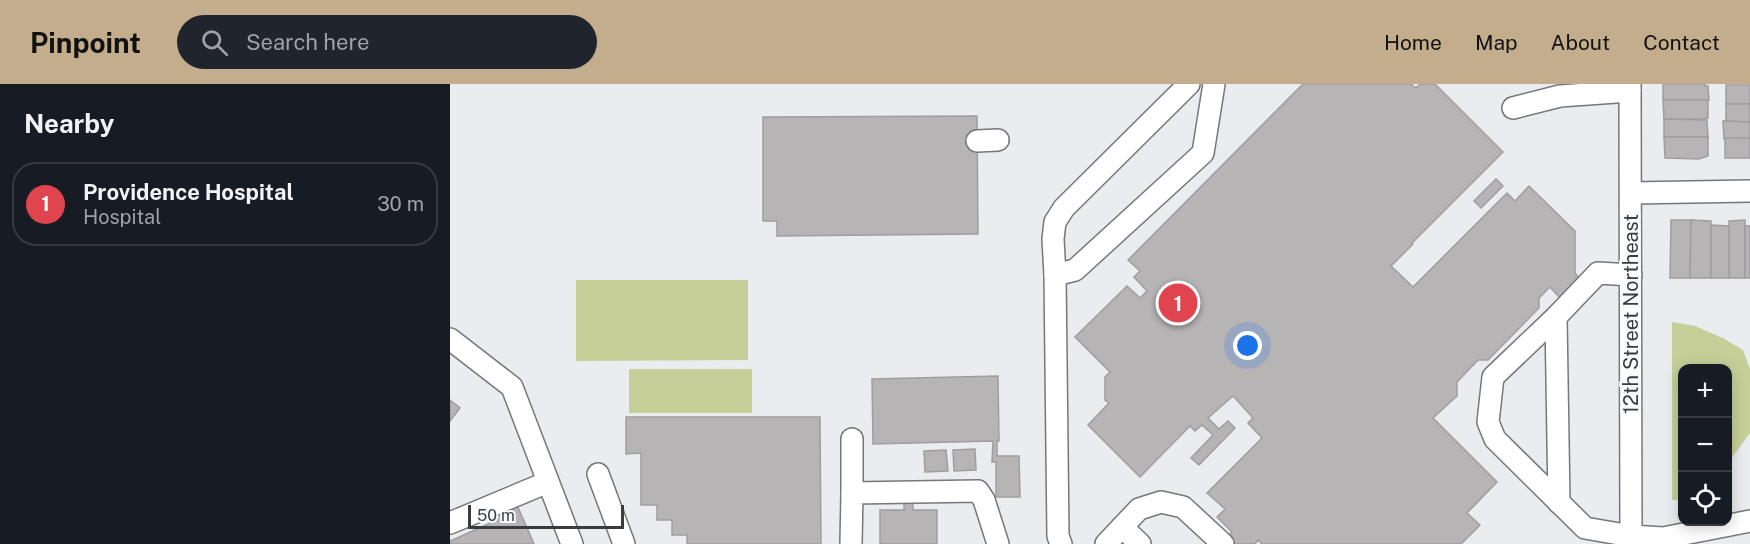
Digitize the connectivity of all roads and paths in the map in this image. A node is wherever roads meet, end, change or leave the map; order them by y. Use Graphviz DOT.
graph roads {
  1 [pos="1189,84"];
  2 [pos="1214,84"];
  3 [pos="1630,88"];
  4 [pos="1513,108"];
  5 [pos="1750,190"];
  6 [pos="1631,193"];
  7 [pos="1055,275"];
  8 [pos="1631,275"];
  9 [pos="1556,317"];
  10 [pos="450,339"];
  11 [pos="852,440"];
  12 [pos="598,474"];
  13 [pos="548,482"];
  14 [pos="852,493"];
  15 [pos="1559,503"];
  16 [pos="1750,521"];
  17 [pos="450,523"];
  18 [pos="1122,527"];
  19 [pos="1631,540"];
  20 [pos="572,544"];
  21 [pos="624,544"];
  22 [pos="851,544"];
  23 [pos="998,544"];
  24 [pos="1061,544"];
  25 [pos="1106,544"];
  26 [pos="1140,544"];
  27 [pos="1223,544"];
  1 -- 7 [label="street"];
  2 -- 7 [label="street"];
  3 -- 4 [label="street"];
  3 -- 6 [label="street, 12th Street Northeast"];
  5 -- 6 [label="street"];
  6 -- 8 [label="street, 12th Street Northeast"];
  7 -- 24 [label="street"];
  8 -- 9 [label="street"];
  8 -- 19 [label="street, 12th Street Northeast"];
  9 -- 15 [label="street"];
  9 -- 15 [label="street"];
  10 -- 13 [label="street"];
  11 -- 14 [label="street"];
  12 -- 21 [label="street"];
  13 -- 17 [label="street"];
  13 -- 20 [label="street"];
  14 -- 22 [label="street"];
  14 -- 23 [label="street"];
  15 -- 19 [label="street"];
  16 -- 19 [label="street"];
  18 -- 25 [label="street"];
  18 -- 26 [label="street"];
  18 -- 27 [label="street"];
}
